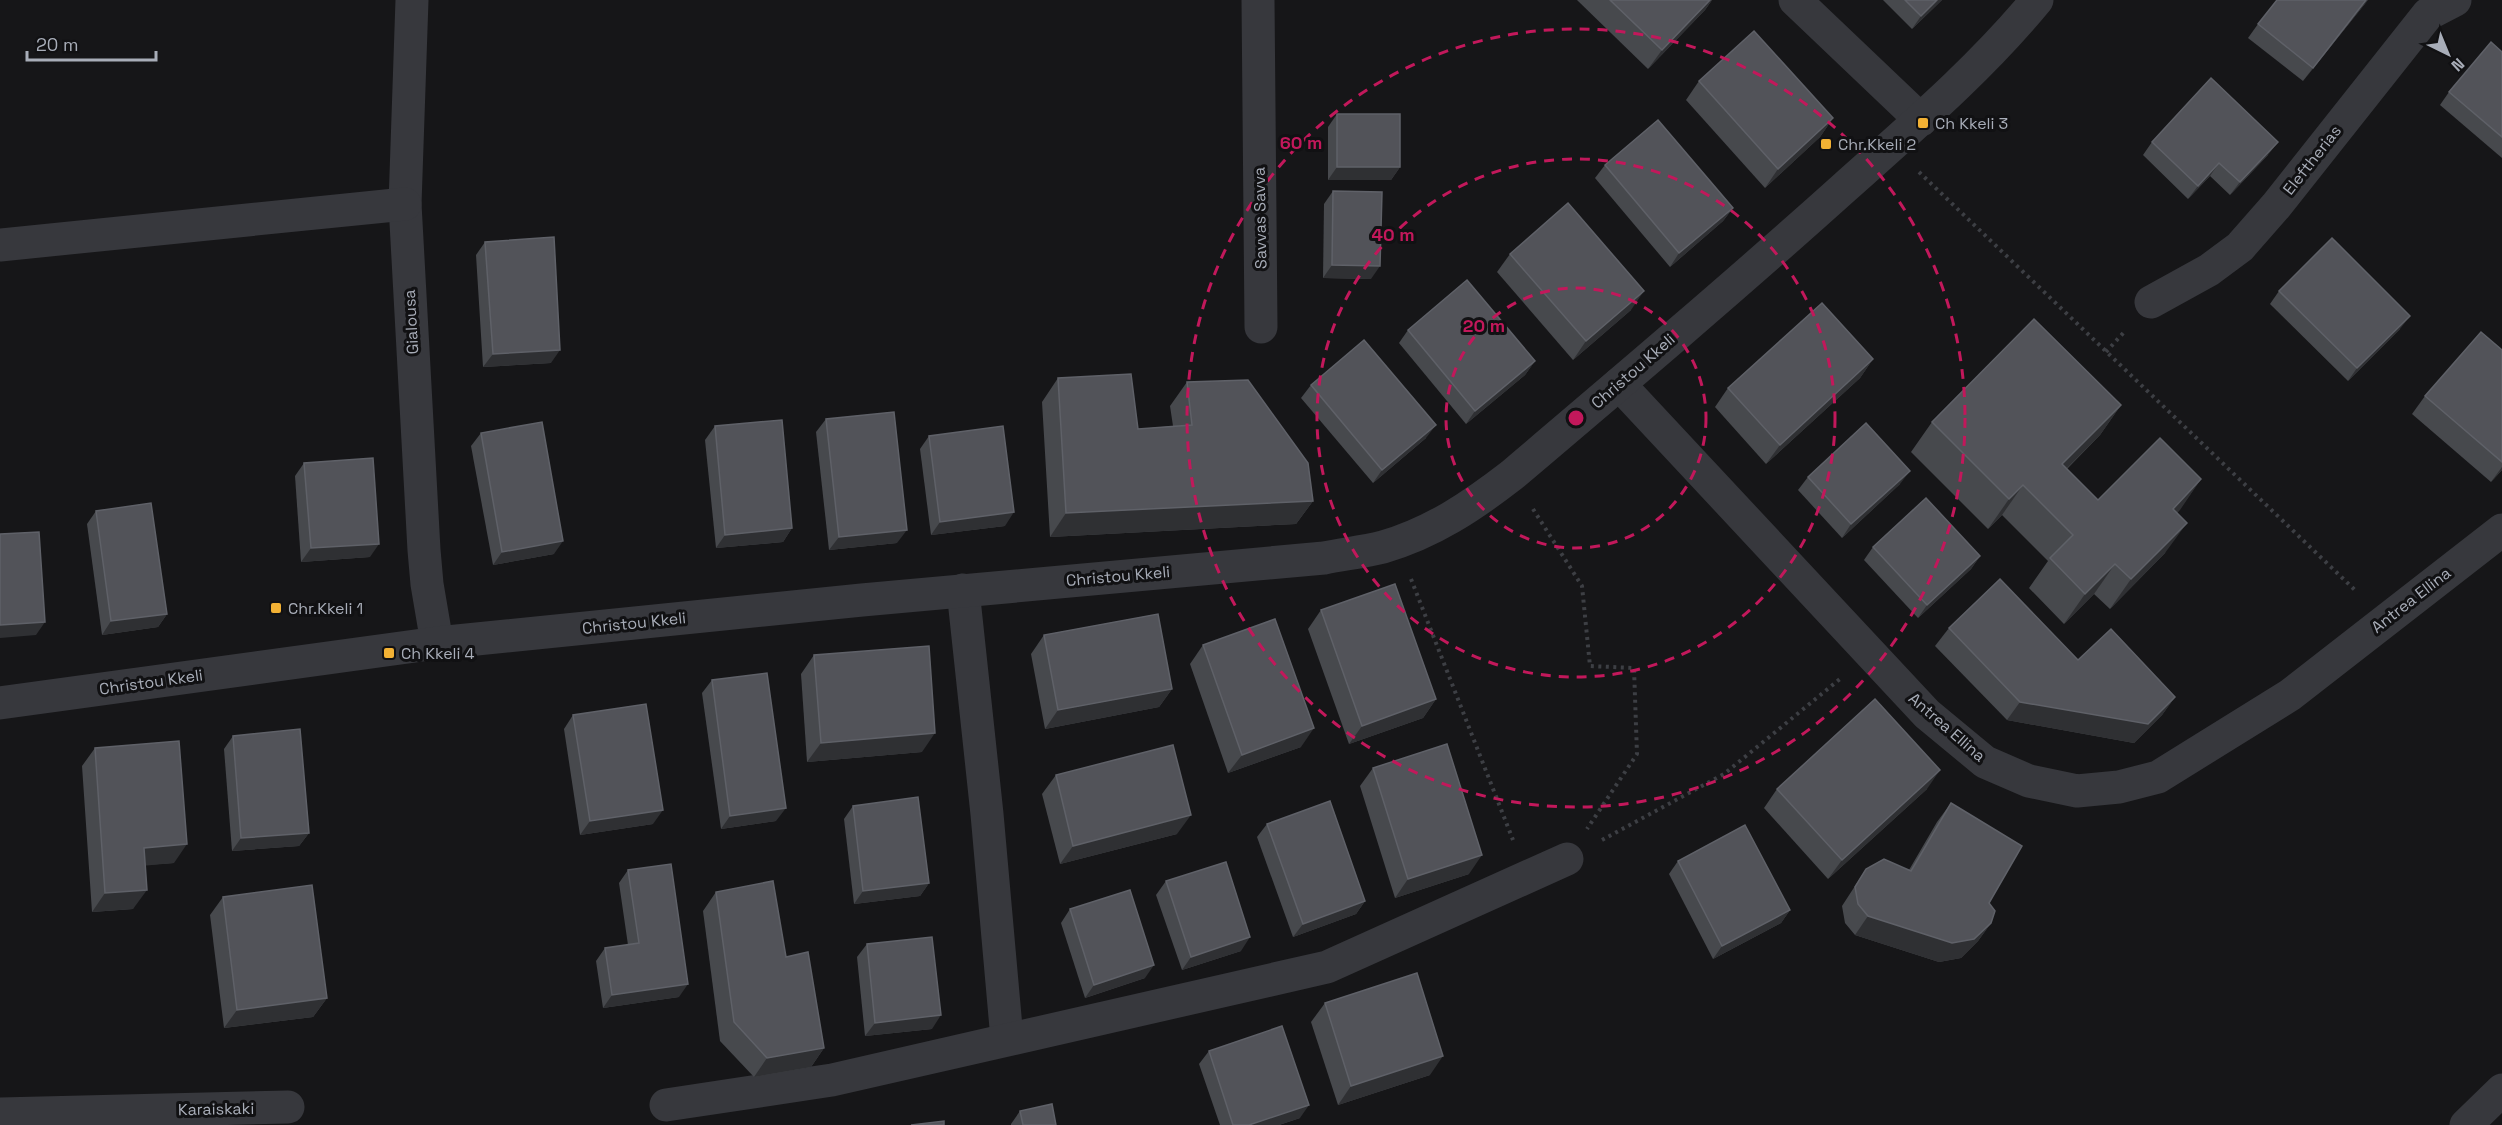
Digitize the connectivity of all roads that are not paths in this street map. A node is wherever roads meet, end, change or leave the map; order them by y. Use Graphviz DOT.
graph roads {
  1 [pos="412,0"];
  2 [pos="1258,0"];
  3 [pos="1795,0"];
  4 [pos="2037,0"];
  5 [pos="2455,0"];
  6 [pos="1921,120"];
  7 [pos="405,204"];
  8 [pos="0,245"];
  9 [pos="2151,303"];
  10 [pos="1261,327"];
  11 [pos="1619,384"];
  12 [pos="2502,530"];
  13 [pos="963,590"];
  14 [pos="437,643"];
  15 [pos="0,703"];
  16 [pos="1567,859"];
  17 [pos="1007,1039"];
  18 [pos="2502,1090"];
  19 [pos="666,1105"];
  20 [pos="288,1107"];
  21 [pos="0,1114"];
  22 [pos="2466,1125"];
  1 -- 7 [label="street, Gialousa"];
  2 -- 10 [label="street, Savvas Savva"];
  3 -- 6 [label="street"];
  4 -- 6 [label="street, Christou Kkeli"];
  5 -- 9 [label="street, Eleftherias"];
  6 -- 11 [label="street, Christou Kkeli"];
  7 -- 8 [label="street"];
  7 -- 14 [label="street, Gialousa"];
  11 -- 12 [label="street, Antrea Ellina"];
  11 -- 13 [label="street, Christou Kkeli"];
  13 -- 14 [label="street, Christou Kkeli"];
  13 -- 17 [label="street"];
  14 -- 15 [label="street, Christou Kkeli"];
  16 -- 17 [label="street"];
  17 -- 19 [label="street"];
  18 -- 22 [label="street"];
  20 -- 21 [label="street, Karaiskaki"];
}
